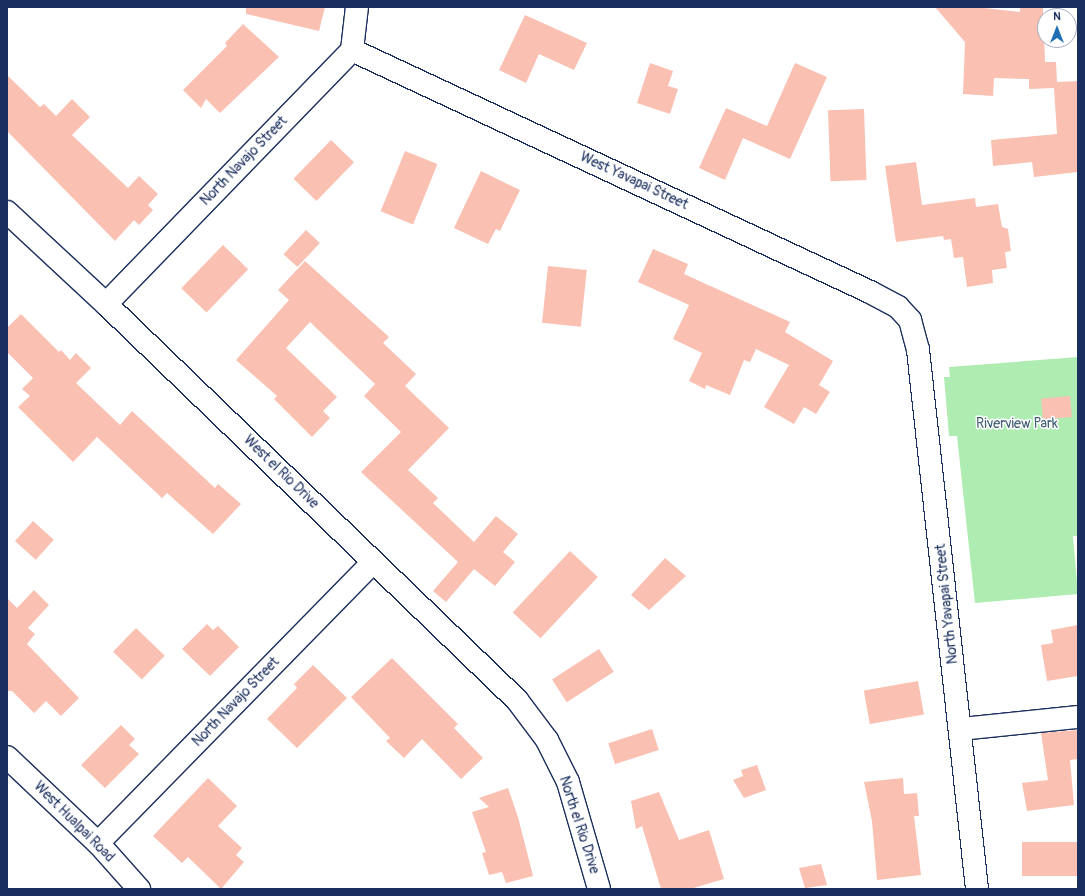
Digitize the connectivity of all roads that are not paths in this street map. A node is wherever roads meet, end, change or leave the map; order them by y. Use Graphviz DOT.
graph roads {
  1 [pos="357,7"];
  2 [pos="352,50"];
  3 [pos="7,212"];
  4 [pos="106,304"];
  5 [pos="910,320"];
  6 [pos="373,562"];
  7 [pos="1078,717"];
  8 [pos="961,729"];
  9 [pos="548,740"];
  10 [pos="7,757"];
  11 [pos="98,843"];
  12 [pos="139,889"];
  13 [pos="599,889"];
  14 [pos="977,889"];
  1 -- 2 [label="street"];
  2 -- 4 [label="street, North Navajo Street"];
  2 -- 5 [label="street, West Yavapai Street"];
  3 -- 4 [label="street, West el Rio Drive"];
  4 -- 6 [label="street, West el Rio Drive"];
  5 -- 8 [label="street, North Yavapai Street"];
  6 -- 9 [label="street, West el Rio Drive"];
  6 -- 11 [label="street, North Navajo Street"];
  7 -- 8 [label="street"];
  8 -- 14 [label="street, North Yavapai Street"];
  9 -- 13 [label="street, North el Rio Drive"];
  10 -- 11 [label="street, West Hualpai Road"];
  11 -- 12 [label="street, West Hualpai Road"];
}
